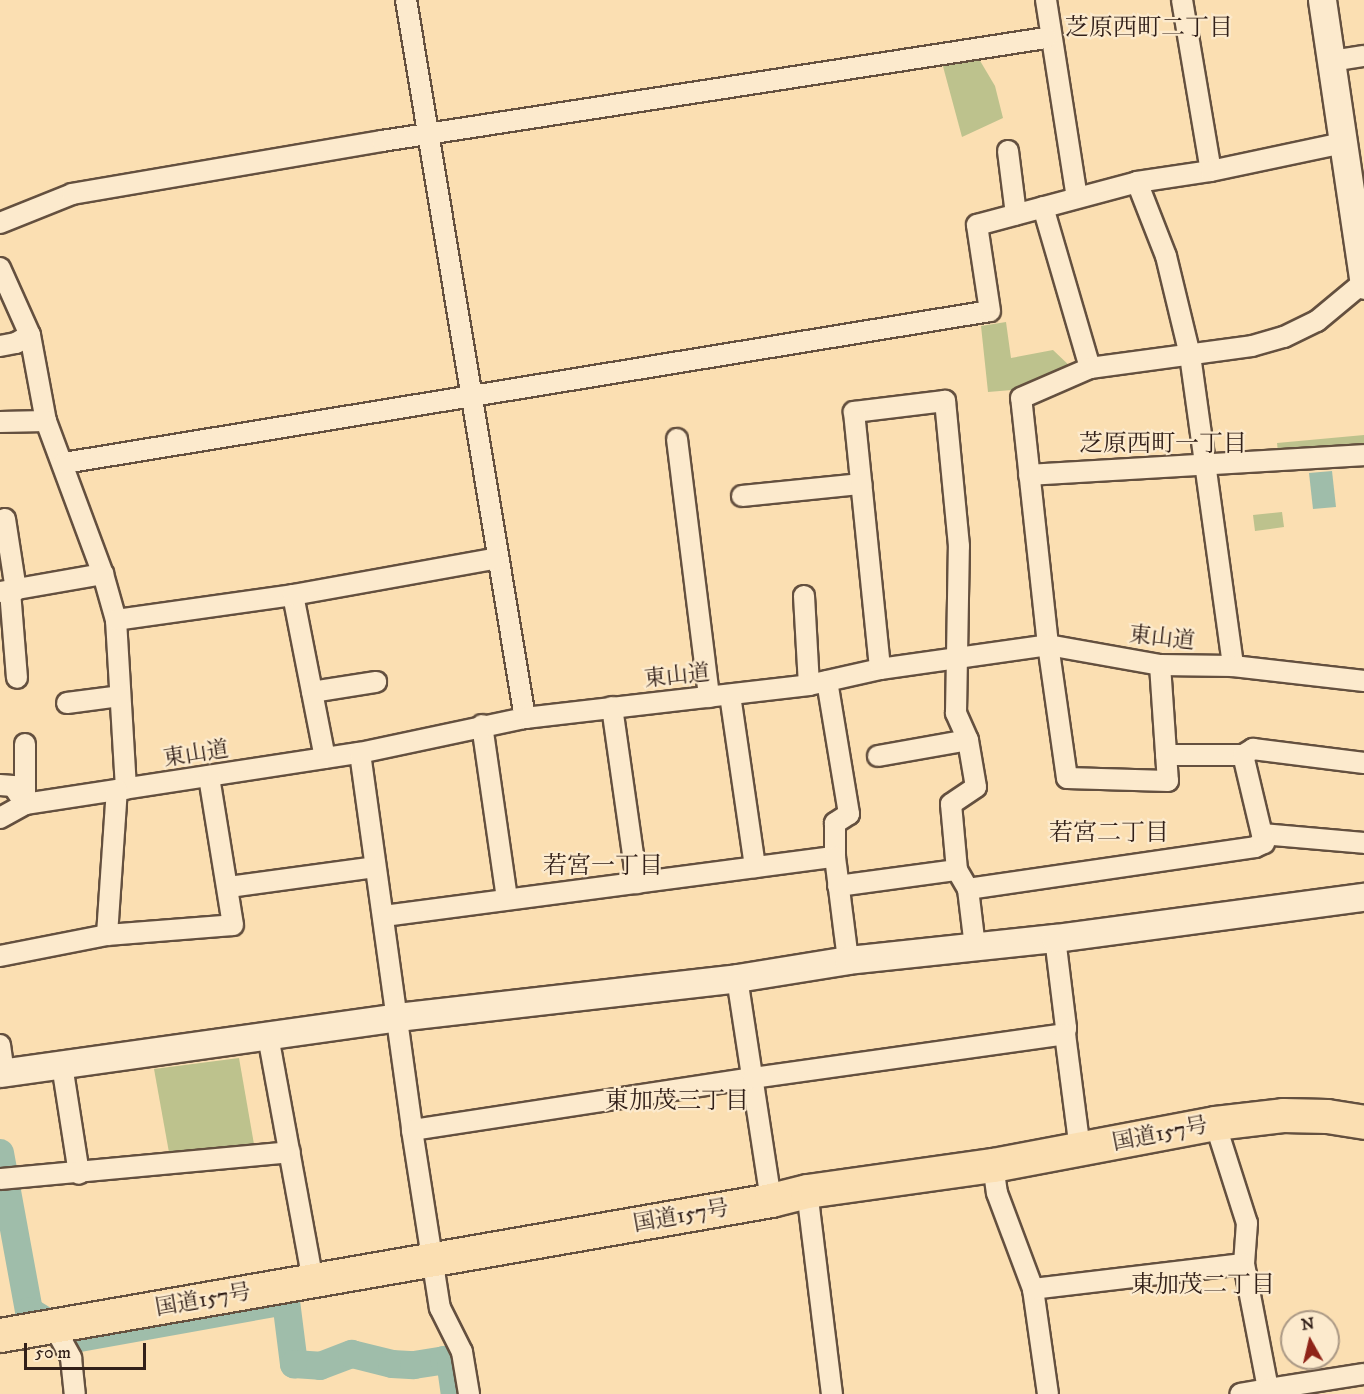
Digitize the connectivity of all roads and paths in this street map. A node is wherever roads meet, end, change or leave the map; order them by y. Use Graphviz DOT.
graph roads {
  1 [pos="406,0"];
  2 [pos="1046,0"];
  3 [pos="1182,0"];
  4 [pos="1322,0"];
  5 [pos="1046,38"];
  6 [pos="1364,56"];
  7 [pos="1332,61"];
  8 [pos="427,134"];
  9 [pos="1343,143"];
  10 [pos="1008,151"];
  11 [pos="1211,171"];
  12 [pos="1137,182"];
  13 [pos="1077,197"];
  14 [pos="1358,198"];
  15 [pos="1043,207"];
  16 [pos="1016,214"];
  17 [pos="0,223"];
  18 [pos="0,268"];
  19 [pos="1364,283"];
  20 [pos="30,335"];
  21 [pos="0,346"];
  22 [pos="1190,355"];
  23 [pos="1089,368"];
  24 [pos="473,395"];
  25 [pos="46,421"];
  26 [pos="0,422"];
  27 [pos="677,439"];
  28 [pos="1364,455"];
  29 [pos="64,464"];
  30 [pos="1205,464"];
  31 [pos="1029,475"];
  32 [pos="861,484"];
  33 [pos="742,496"];
  34 [pos="5,519"];
  35 [pos="498,558"];
  36 [pos="103,574"];
  37 [pos="9,591"];
  38 [pos="293,595"];
  39 [pos="804,596"];
  40 [pos="116,620"];
  41 [pos="1048,645"];
  42 [pos="959,658"];
  43 [pos="1160,665"];
  44 [pos="1233,666"];
  45 [pos="880,669"];
  46 [pos="17,678"];
  47 [pos="1364,681"];
  48 [pos="376,682"];
  49 [pos="818,683"];
  50 [pos="312,692"];
  51 [pos="730,695"];
  52 [pos="120,696"];
  53 [pos="709,697"];
  54 [pos="67,703"];
  55 [pos="612,707"];
  56 [pos="525,718"];
  57 [pos="482,725"];
  58 [pos="968,740"];
  59 [pos="25,744"];
  60 [pos="360,753"];
  61 [pos="1166,754"];
  62 [pos="1243,755"];
  63 [pos="878,756"];
  64 [pos="325,758"];
  65 [pos="1364,763"];
  66 [pos="209,776"];
  67 [pos="0,785"];
  68 [pos="121,789"];
  69 [pos="25,804"];
  70 [pos="0,818"];
  71 [pos="1262,834"];
  72 [pos="1364,843"];
  73 [pos="835,857"];
  74 [pos="375,867"];
  75 [pos="755,867"];
  76 [pos="957,870"];
  77 [pos="637,883"];
  78 [pos="838,886"];
  79 [pos="229,887"];
  80 [pos="968,889"];
  81 [pos="1364,897"];
  82 [pos="507,899"];
  83 [pos="384,916"];
  84 [pos="107,935"];
  85 [pos="1055,938"];
  86 [pos="975,947"];
  87 [pos="0,956"];
  88 [pos="848,960"];
  89 [pos="737,978"];
  90 [pos="397,1017"];
  91 [pos="1065,1034"];
  92 [pos="268,1036"];
  93 [pos="0,1045"];
  94 [pos="62,1065"];
  95 [pos="2,1072"];
  96 [pos="753,1078"];
  97 [pos="1364,1122"];
  98 [pos="1215,1123"];
  99 [pos="412,1130"];
  100 [pos="1080,1149"];
  101 [pos="290,1152"];
  102 [pos="993,1165"];
  103 [pos="79,1174"];
  104 [pos="0,1179"];
  105 [pos="807,1191"];
  106 [pos="771,1200"];
  107 [pos="432,1259"];
  108 [pos="1244,1264"];
  109 [pos="313,1280"];
  110 [pos="1033,1288"];
  111 [pos="53,1325"];
  112 [pos="0,1335"];
  113 [pos="1364,1374"];
  114 [pos="1336,1386"];
  115 [pos="1268,1389"];
  116 [pos="75,1394"];
  117 [pos="470,1394"];
  118 [pos="832,1394"];
  119 [pos="1048,1394"];
  120 [pos="1240,1394"];
  1 -- 8 [label="street"];
  2 -- 13 [label="street"];
  3 -- 11 [label="street"];
  4 -- 7 [label="street"];
  5 -- 8 [label="street"];
  6 -- 7 [label="street"];
  7 -- 9 [label="street"];
  8 -- 17 [label="street"];
  8 -- 24 [label="street"];
  9 -- 11 [label="street"];
  9 -- 14 [label="street"];
  10 -- 16 [label="street"];
  11 -- 12 [label="street"];
  12 -- 13 [label="street"];
  12 -- 22 [label="street"];
  13 -- 15 [label="street"];
  14 -- 19 [label="street"];
  15 -- 16 [label="street"];
  15 -- 23 [label="street"];
  16 -- 24 [label="street"];
  18 -- 20 [label="street"];
  19 -- 22 [label="street"];
  20 -- 21 [label="street"];
  20 -- 25 [label="street"];
  22 -- 23 [label="street"];
  22 -- 30 [label="street"];
  23 -- 31 [label="street"];
  24 -- 29 [label="street"];
  24 -- 35 [label="street"];
  25 -- 26 [label="street"];
  25 -- 29 [label="street"];
  27 -- 53 [label="street"];
  28 -- 30 [label="street"];
  29 -- 36 [label="street"];
  30 -- 31 [label="street"];
  30 -- 44 [label="street"];
  31 -- 41 [label="street"];
  32 -- 33 [label="street"];
  32 -- 42 [label="street"];
  32 -- 45 [label="street"];
  34 -- 37 [label="street"];
  35 -- 38 [label="street"];
  35 -- 56 [label="street"];
  36 -- 37 [label="street"];
  36 -- 40 [label="street"];
  37 -- 46 [label="street"];
  38 -- 40 [label="street"];
  38 -- 50 [label="street"];
  39 -- 49 [label="street"];
  40 -- 52 [label="street"];
  41 -- 42 [label="street, 東山道"];
  41 -- 43 [label="street, 東山道"];
  41 -- 61 [label="street"];
  42 -- 45 [label="street, 東山道"];
  42 -- 58 [label="street"];
  43 -- 44 [label="street, 東山道"];
  43 -- 61 [label="street"];
  44 -- 47 [label="street, 東山道"];
  45 -- 49 [label="street, 東山道"];
  48 -- 50 [label="street"];
  49 -- 51 [label="street, 東山道"];
  49 -- 73 [label="street"];
  50 -- 64 [label="street"];
  51 -- 53 [label="street, 東山道"];
  51 -- 75 [label="street"];
  52 -- 54 [label="street"];
  52 -- 68 [label="street"];
  53 -- 55 [label="street, 東山道"];
  55 -- 56 [label="street, 東山道"];
  55 -- 77 [label="street"];
  56 -- 57 [label="street, 東山道"];
  57 -- 60 [label="street, 東山道"];
  57 -- 82 [label="street"];
  58 -- 63 [label="street"];
  58 -- 76 [label="street"];
  59 -- 69 [label="street"];
  60 -- 64 [label="street, 東山道"];
  60 -- 74 [label="street"];
  61 -- 62 [label="street"];
  62 -- 65 [label="street"];
  62 -- 71 [label="street"];
  64 -- 66 [label="street, 東山道"];
  66 -- 68 [label="street, 東山道"];
  66 -- 79 [label="street"];
  67 -- 69 [label="street"];
  68 -- 69 [label="street, 東山道"];
  68 -- 84 [label="street"];
  69 -- 70 [label="street, 東山道"];
  71 -- 72 [label="street"];
  71 -- 80 [label="street"];
  73 -- 75 [label="street"];
  73 -- 78 [label="street"];
  74 -- 79 [label="street"];
  74 -- 83 [label="street"];
  75 -- 77 [label="street"];
  76 -- 78 [label="street"];
  76 -- 80 [label="street"];
  77 -- 82 [label="street"];
  78 -- 88 [label="street"];
  79 -- 84 [label="street"];
  80 -- 86 [label="street"];
  81 -- 85 [label="street"];
  82 -- 83 [label="street"];
  83 -- 90 [label="street"];
  84 -- 87 [label="street"];
  85 -- 86 [label="street"];
  85 -- 91 [label="street"];
  86 -- 88 [label="street"];
  88 -- 89 [label="street"];
  89 -- 90 [label="street"];
  89 -- 96 [label="street"];
  90 -- 92 [label="street"];
  90 -- 99 [label="street"];
  91 -- 96 [label="street"];
  91 -- 100 [label="street"];
  92 -- 94 [label="street"];
  92 -- 101 [label="street"];
  93 -- 95 [label="street"];
  94 -- 95 [label="street"];
  94 -- 103 [label="street"];
  96 -- 99 [label="street"];
  96 -- 106 [label="street"];
  97 -- 98 [label="highway, 国道157号"];
  98 -- 100 [label="highway, 国道157号"];
  98 -- 108 [label="street"];
  99 -- 107 [label="street"];
  100 -- 102 [label="highway, 国道157号"];
  101 -- 103 [label="street"];
  101 -- 109 [label="street"];
  102 -- 105 [label="highway, 国道157号"];
  102 -- 110 [label="street"];
  103 -- 104 [label="street"];
  105 -- 106 [label="highway, 国道157号"];
  105 -- 118 [label="street"];
  106 -- 107 [label="highway, 国道157号"];
  107 -- 109 [label="highway, 国道157号"];
  107 -- 117 [label="street"];
  108 -- 110 [label="street"];
  108 -- 115 [label="street"];
  109 -- 111 [label="highway, 国道157号"];
  110 -- 119 [label="street"];
  111 -- 112 [label="highway, 国道157号"];
  111 -- 116 [label="street"];
  113 -- 114 [label="street"];
  114 -- 115 [label="street"];
  115 -- 120 [label="street"];
}
